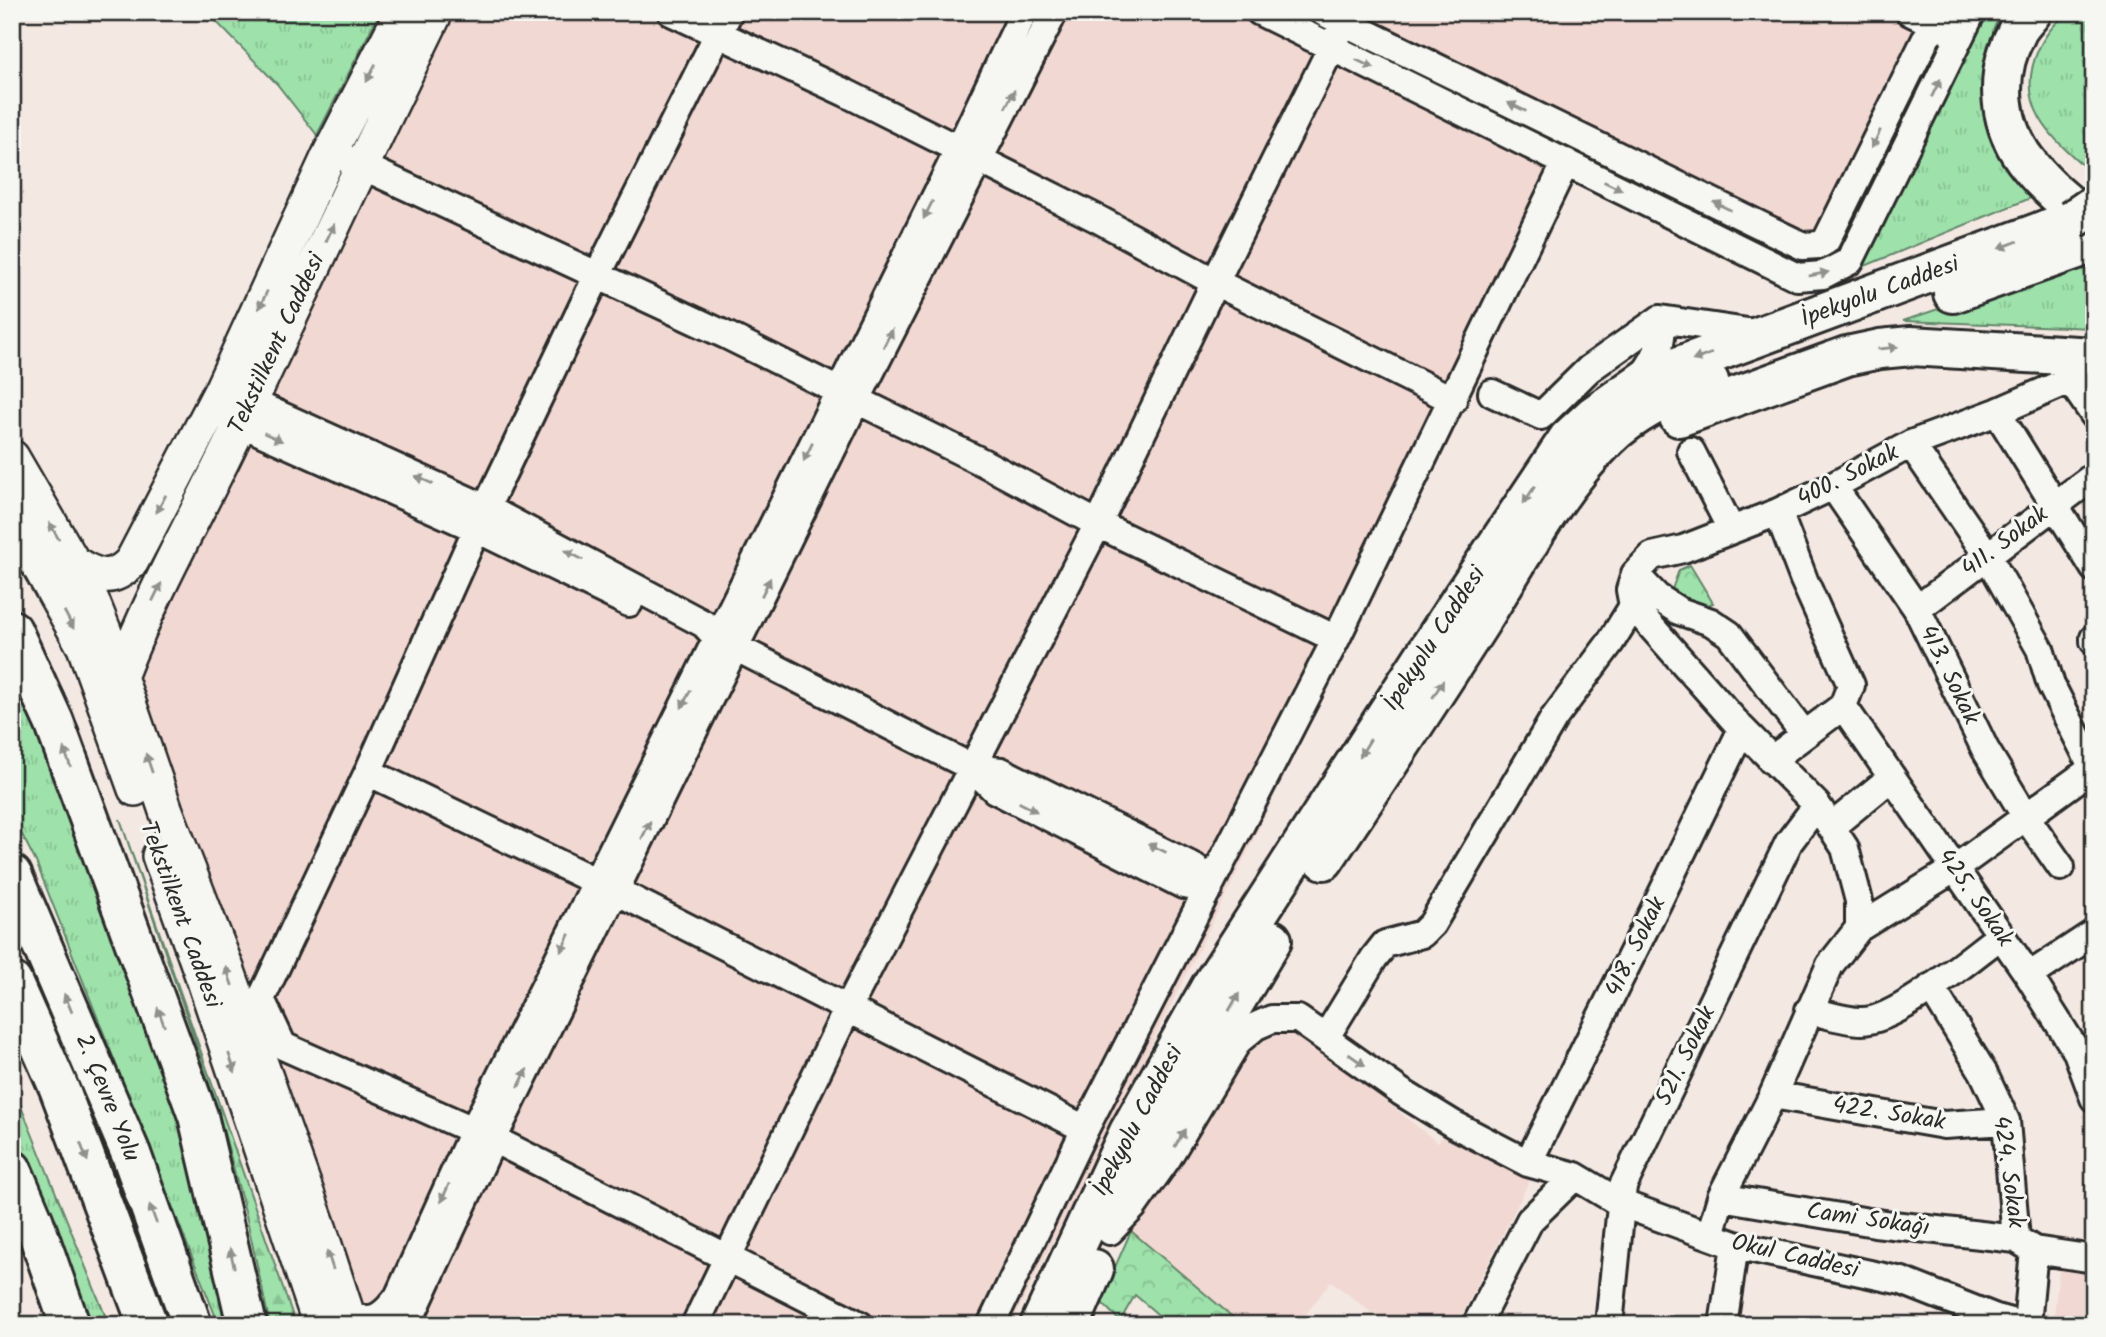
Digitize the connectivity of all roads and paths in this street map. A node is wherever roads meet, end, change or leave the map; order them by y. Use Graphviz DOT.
graph roads {
  1 [pos="402,12"];
  2 [pos="436,12"];
  3 [pos="671,12"];
  4 [pos="1024,12"];
  5 [pos="1054,12"];
  6 [pos="1260,12"];
  7 [pos="1972,12"];
  8 [pos="2032,12"];
  9 [pos="2057,12"];
  10 [pos="1927,16"];
  11 [pos="1334,17"];
  12 [pos="723,24"];
  13 [pos="1961,37"];
  14 [pos="1331,47"];
  15 [pos="331,151"];
  16 [pos="969,154"];
  17 [pos="1566,162"];
  18 [pos="361,166"];
  19 [pos="2090,217"];
  20 [pos="598,274"];
  21 [pos="1214,282"];
  22 [pos="1660,318"];
  23 [pos="1763,335"];
  24 [pos="2094,365"];
  25 [pos="2082,369"];
  26 [pos="1637,384"];
  27 [pos="1492,393"];
  28 [pos="848,395"];
  29 [pos="1453,400"];
  30 [pos="231,406"];
  31 [pos="1997,412"];
  32 [pos="2094,415"];
  33 [pos="1911,444"];
  34 [pos="1691,451"];
  35 [pos="12,457"];
  36 [pos="2094,476"];
  37 [pos="1833,486"];
  38 [pos="1561,494"];
  39 [pos="2055,504"];
  40 [pos="1777,512"];
  41 [pos="12,517"];
  42 [pos="482,518"];
  43 [pos="1098,524"];
  44 [pos="1731,530"];
  45 [pos="1987,555"];
  46 [pos="73,562"];
  47 [pos="2094,568"];
  48 [pos="1635,574"];
  49 [pos="1633,606"];
  50 [pos="1917,609"];
  51 [pos="12,630"];
  52 [pos="1336,639"];
  53 [pos="726,643"];
  54 [pos="120,677"];
  55 [pos="1843,706"];
  56 [pos="1742,729"];
  57 [pos="1804,734"];
  58 [pos="1771,760"];
  59 [pos="973,768"];
  60 [pos="2093,769"];
  61 [pos="368,772"];
  62 [pos="1892,777"];
  63 [pos="1824,816"];
  64 [pos="2026,817"];
  65 [pos="2061,867"];
  66 [pos="1954,869"];
  67 [pos="12,875"];
  68 [pos="605,886"];
  69 [pos="1209,889"];
  70 [pos="1859,928"];
  71 [pos="2094,933"];
  72 [pos="2000,936"];
  73 [pos="2029,976"];
  74 [pos="12,982"];
  75 [pos="1931,987"];
  76 [pos="261,999"];
  77 [pos="847,1010"];
  78 [pos="1809,1010"];
  79 [pos="12,1021"];
  80 [pos="247,1028"];
  81 [pos="1326,1037"];
  82 [pos="59,1088"];
  83 [pos="1773,1095"];
  84 [pos="2094,1098"];
  85 [pos="2006,1121"];
  86 [pos="1085,1129"];
  87 [pos="483,1135"];
  88 [pos="1528,1163"];
  89 [pos="1575,1176"];
  90 [pos="17,1182"];
  91 [pos="1721,1197"];
  92 [pos="1620,1203"];
  93 [pos="1110,1231"];
  94 [pos="1710,1235"];
  95 [pos="1735,1245"];
  96 [pos="2025,1245"];
  97 [pos="729,1258"];
  98 [pos="2094,1259"];
  99 [pos="1066,1266"];
  100 [pos="339,1321"];
  101 [pos="2004,1322"];
  102 [pos="46,1325"];
  103 [pos="69,1325"];
  104 [pos="148,1325"];
  105 [pos="192,1325"];
  106 [pos="247,1325"];
  107 [pos="407,1325"];
  108 [pos="695,1325"];
  109 [pos="860,1325"];
  110 [pos="991,1325"];
  111 [pos="1031,1325"];
  112 [pos="1040,1325"];
  113 [pos="1070,1325"];
  114 [pos="1476,1325"];
  115 [pos="1609,1325"];
  116 [pos="1723,1325"];
  117 [pos="2027,1325"];
  1 -- 15 [label="main road, Tekstilkent Caddesi, one-way"];
  2 -- 18 [label="main road, Tekstilkent Caddesi"];
  3 -- 12 [label="street"];
  4 -- 16 [label="street"];
  16 -- 5 [label="street, one-way"];
  6 -- 14 [label="street"];
  7 -- 13 [label="street"];
  8 -- 19 [label="highway"];
  9 -- 19 [label="highway"];
  10 -- 11 [label="street, one-way"];
  10 -- 13 [label="street"];
  11 -- 14 [label="street"];
  12 -- 16 [label="street"];
  12 -- 20 [label="street"];
  17 -- 13 [label="street, one-way"];
  14 -- 17 [label="street, one-way"];
  14 -- 21 [label="street"];
  15 -- 18 [label="street"];
  15 -- 30 [label="main road, Tekstilkent Caddesi, one-way"];
  16 -- 21 [label="street"];
  16 -- 28 [label="street"];
  17 -- 29 [label="street"];
  18 -- 20 [label="street"];
  30 -- 18 [label="main road, Tekstilkent Caddesi, one-way"];
  19 -- 23 [label="highway, İpekyolu Caddesi, one-way"];
  19 -- 38 [label="highway, İpekyolu Caddesi"];
  20 -- 28 [label="street"];
  20 -- 42 [label="street"];
  21 -- 29 [label="street"];
  21 -- 43 [label="street"];
  22 -- 23 [label="street"];
  22 -- 26 [label="street"];
  22 -- 27 [label="street"];
  23 -- 26 [label="highway, İpekyolu Caddesi, one-way"];
  24 -- 25 [label="street, 400. Sokak"];
  25 -- 31 [label="street, 400. Sokak"];
  25 -- 32 [label="street"];
  38 -- 25 [label="highway, one-way"];
  26 -- 99 [label="highway, İpekyolu Caddesi, one-way"];
  28 -- 43 [label="street"];
  28 -- 53 [label="street"];
  29 -- 52 [label="street"];
  30 -- 42 [label="street"];
  30 -- 46 [label="main road, Tekstilkent Caddesi, one-way"];
  54 -- 30 [label="main road, Tekstilkent Caddesi, one-way"];
  31 -- 33 [label="street, 400. Sokak"];
  31 -- 39 [label="street"];
  33 -- 37 [label="street, 400. Sokak"];
  33 -- 45 [label="street"];
  34 -- 44 [label="street"];
  46 -- 35 [label="main road, Tekstilkent Caddesi, one-way"];
  36 -- 39 [label="street, 411. Sokak"];
  37 -- 40 [label="street, 400. Sokak"];
  37 -- 50 [label="street, 413. Sokak"];
  93 -- 38 [label="highway, İpekyolu Caddesi, one-way"];
  39 -- 45 [label="street, 411. Sokak"];
  39 -- 47 [label="street"];
  40 -- 44 [label="street, 400. Sokak"];
  40 -- 55 [label="street"];
  41 -- 100 [label="main road, Tekstilkent Caddesi, one-way"];
  42 -- 53 [label="street"];
  42 -- 61 [label="street"];
  43 -- 52 [label="street"];
  43 -- 59 [label="street"];
  44 -- 48 [label="street, 400. Sokak"];
  45 -- 50 [label="street, 411. Sokak"];
  45 -- 60 [label="street"];
  46 -- 54 [label="main road, Tekstilkent Caddesi"];
  48 -- 49 [label="street"];
  48 -- 57 [label="street"];
  49 -- 56 [label="street"];
  49 -- 81 [label="street"];
  50 -- 64 [label="street, 413. Sokak"];
  106 -- 51 [label="highway, one-way"];
  52 -- 69 [label="street"];
  53 -- 59 [label="street"];
  53 -- 68 [label="street"];
  80 -- 54 [label="main road, Tekstilkent Caddesi, one-way"];
  55 -- 57 [label="street"];
  55 -- 62 [label="street, 425. Sokak"];
  56 -- 58 [label="street"];
  56 -- 88 [label="street, 418. Sokak"];
  57 -- 58 [label="street"];
  58 -- 63 [label="street"];
  59 -- 69 [label="street"];
  59 -- 77 [label="street"];
  60 -- 64 [label="street"];
  61 -- 68 [label="street"];
  61 -- 76 [label="street"];
  62 -- 63 [label="street, 521. Sokak"];
  62 -- 66 [label="street, 425. Sokak"];
  63 -- 70 [label="street"];
  63 -- 92 [label="street, 521. Sokak"];
  64 -- 65 [label="street, 413. Sokak"];
  64 -- 66 [label="street"];
  66 -- 70 [label="street"];
  66 -- 72 [label="street, 425. Sokak"];
  105 -- 67 [label="highway, 2. Çevre Yolu, one-way"];
  68 -- 77 [label="street"];
  68 -- 87 [label="street"];
  69 -- 86 [label="street"];
  70 -- 78 [label="street"];
  71 -- 73 [label="street"];
  72 -- 73 [label="street, 425. Sokak"];
  72 -- 75 [label="street"];
  73 -- 84 [label="street, 425. Sokak"];
  74 -- 82 [label="highway, 2. Çevre Yolu"];
  75 -- 78 [label="street"];
  75 -- 85 [label="street, 424. Sokak"];
  76 -- 80 [label="street"];
  76 -- 87 [label="street"];
  77 -- 86 [label="street"];
  77 -- 97 [label="street"];
  78 -- 83 [label="street"];
  79 -- 82 [label="highway"];
  100 -- 80 [label="main road, Tekstilkent Caddesi, one-way"];
  81 -- 88 [label="street, Okul Caddesi, one-way"];
  93 -- 81 [label="street, Okul Caddesi, one-way"];
  82 -- 104 [label="highway, 2. Çevre Yolu, one-way"];
  83 -- 85 [label="street, 422. Sokak"];
  83 -- 91 [label="street"];
  85 -- 96 [label="street, 424. Sokak"];
  86 -- 110 [label="street"];
  87 -- 97 [label="street"];
  87 -- 100 [label="street, one-way"];
  87 -- 107 [label="street"];
  88 -- 89 [label="street, Okul Caddesi"];
  89 -- 92 [label="street, Okul Caddesi"];
  89 -- 114 [label="street"];
  90 -- 102 [label="highway"];
  90 -- 103 [label="highway"];
  91 -- 94 [label="street"];
  91 -- 96 [label="street, Cami Sokağı"];
  92 -- 94 [label="street, Okul Caddesi"];
  92 -- 115 [label="street, 521. Sokak"];
  93 -- 113 [label="highway, İpekyolu Caddesi"];
  94 -- 95 [label="street, Okul Caddesi"];
  95 -- 101 [label="street, Okul Caddesi"];
  95 -- 116 [label="street"];
  96 -- 98 [label="street, Cami Sokağı"];
  96 -- 117 [label="street, 424. Sokak"];
  97 -- 108 [label="street"];
  97 -- 109 [label="street"];
  99 -- 111 [label="highway"];
  99 -- 112 [label="highway, İpekyolu Caddesi"];
}
